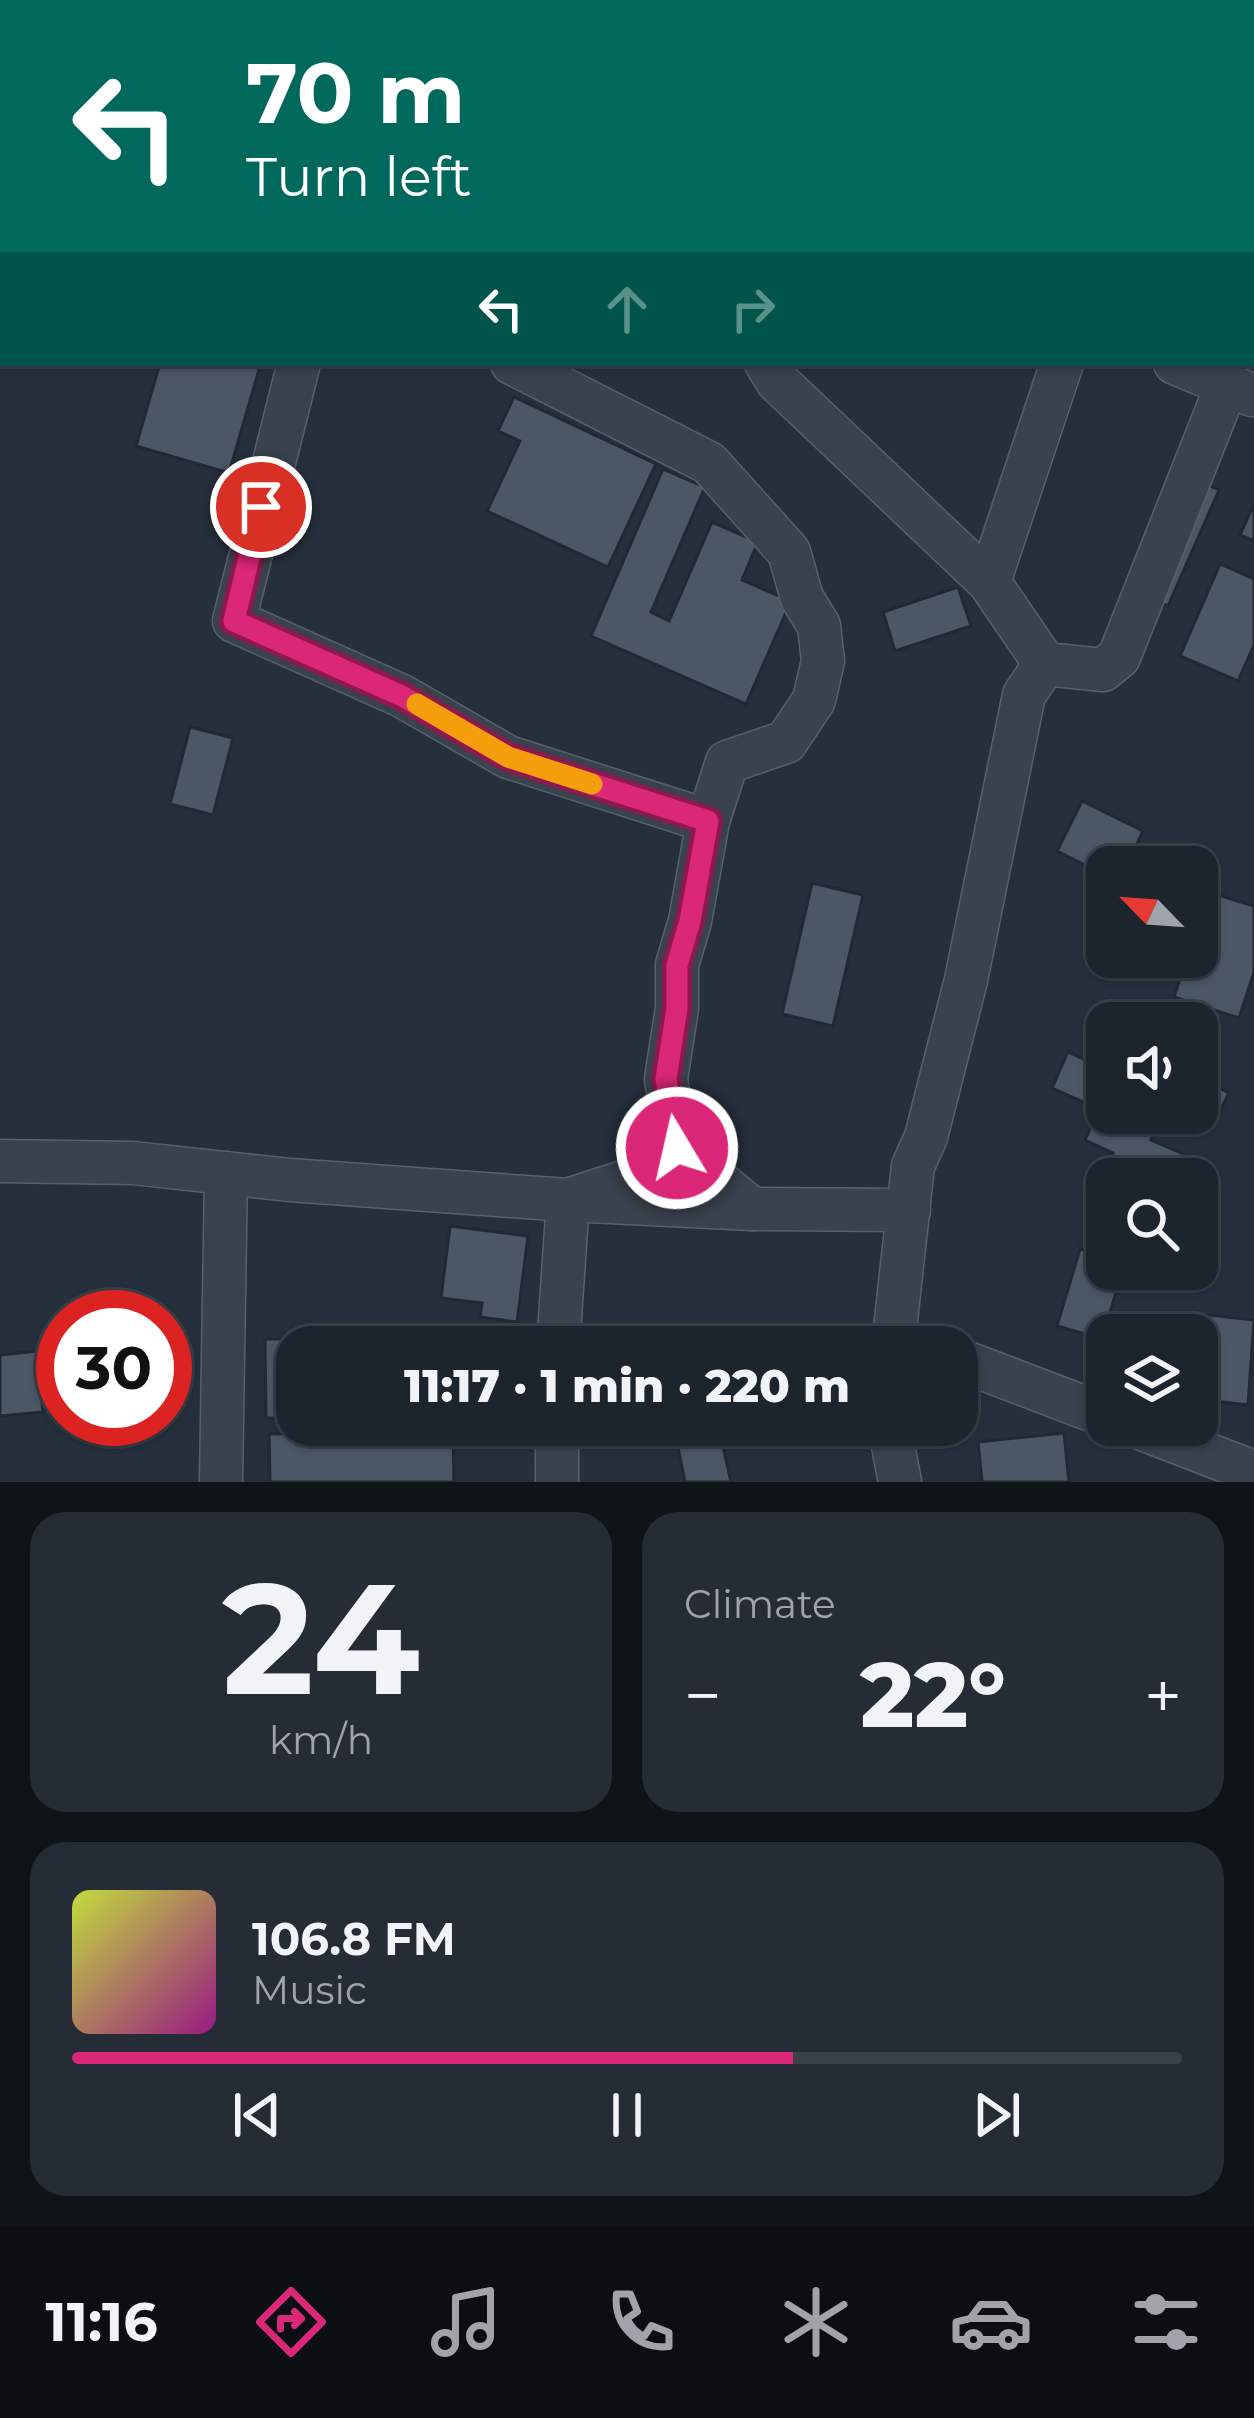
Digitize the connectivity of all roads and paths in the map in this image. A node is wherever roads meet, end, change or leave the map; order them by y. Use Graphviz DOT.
graph roads {
  1 [pos="298,366"];
  2 [pos="518,366"];
  3 [pos="768,366"];
  4 [pos="1061,366"];
  5 [pos="1182,366"];
  6 [pos="1241,391"];
  7 [pos="989,582"];
  8 [pos="1045,664"];
  9 [pos="708,821"];
  10 [pos="677,1148"];
  11 [pos="0,1162"];
  12 [pos="226,1173"];
  13 [pos="568,1200"];
  14 [pos="752,1209"];
  15 [pos="909,1210"];
  16 [pos="560,1326"];
  17 [pos="906,1326"];
  18 [pos="978,1366"];
  19 [pos="1086,1408"];
  20 [pos="557,1446"];
  21 [pos="893,1446"];
  22 [pos="1187,1446"];
  23 [pos="1254,1472"];
  24 [pos="221,1482"];
  25 [pos="557,1482"];
  26 [pos="899,1482"];
  1 -- 9 [label="street"];
  2 -- 9 [label="street"];
  3 -- 7 [label="street"];
  4 -- 7 [label="street"];
  5 -- 6 [label="street"];
  6 -- 8 [label="street"];
  7 -- 8 [label="street"];
  8 -- 15 [label="street"];
  9 -- 10 [label="street"];
  10 -- 13 [label="street"];
  10 -- 14 [label="street"];
  11 -- 12 [label="street"];
  12 -- 13 [label="street"];
  12 -- 24 [label="street"];
  13 -- 14 [label="street"];
  13 -- 16 [label="street"];
  14 -- 15 [label="street"];
  15 -- 17 [label="street"];
  18 -- 19 [label="street"];
  20 -- 25 [label="street"];
  21 -- 26 [label="street"];
  22 -- 23 [label="street"];
}
